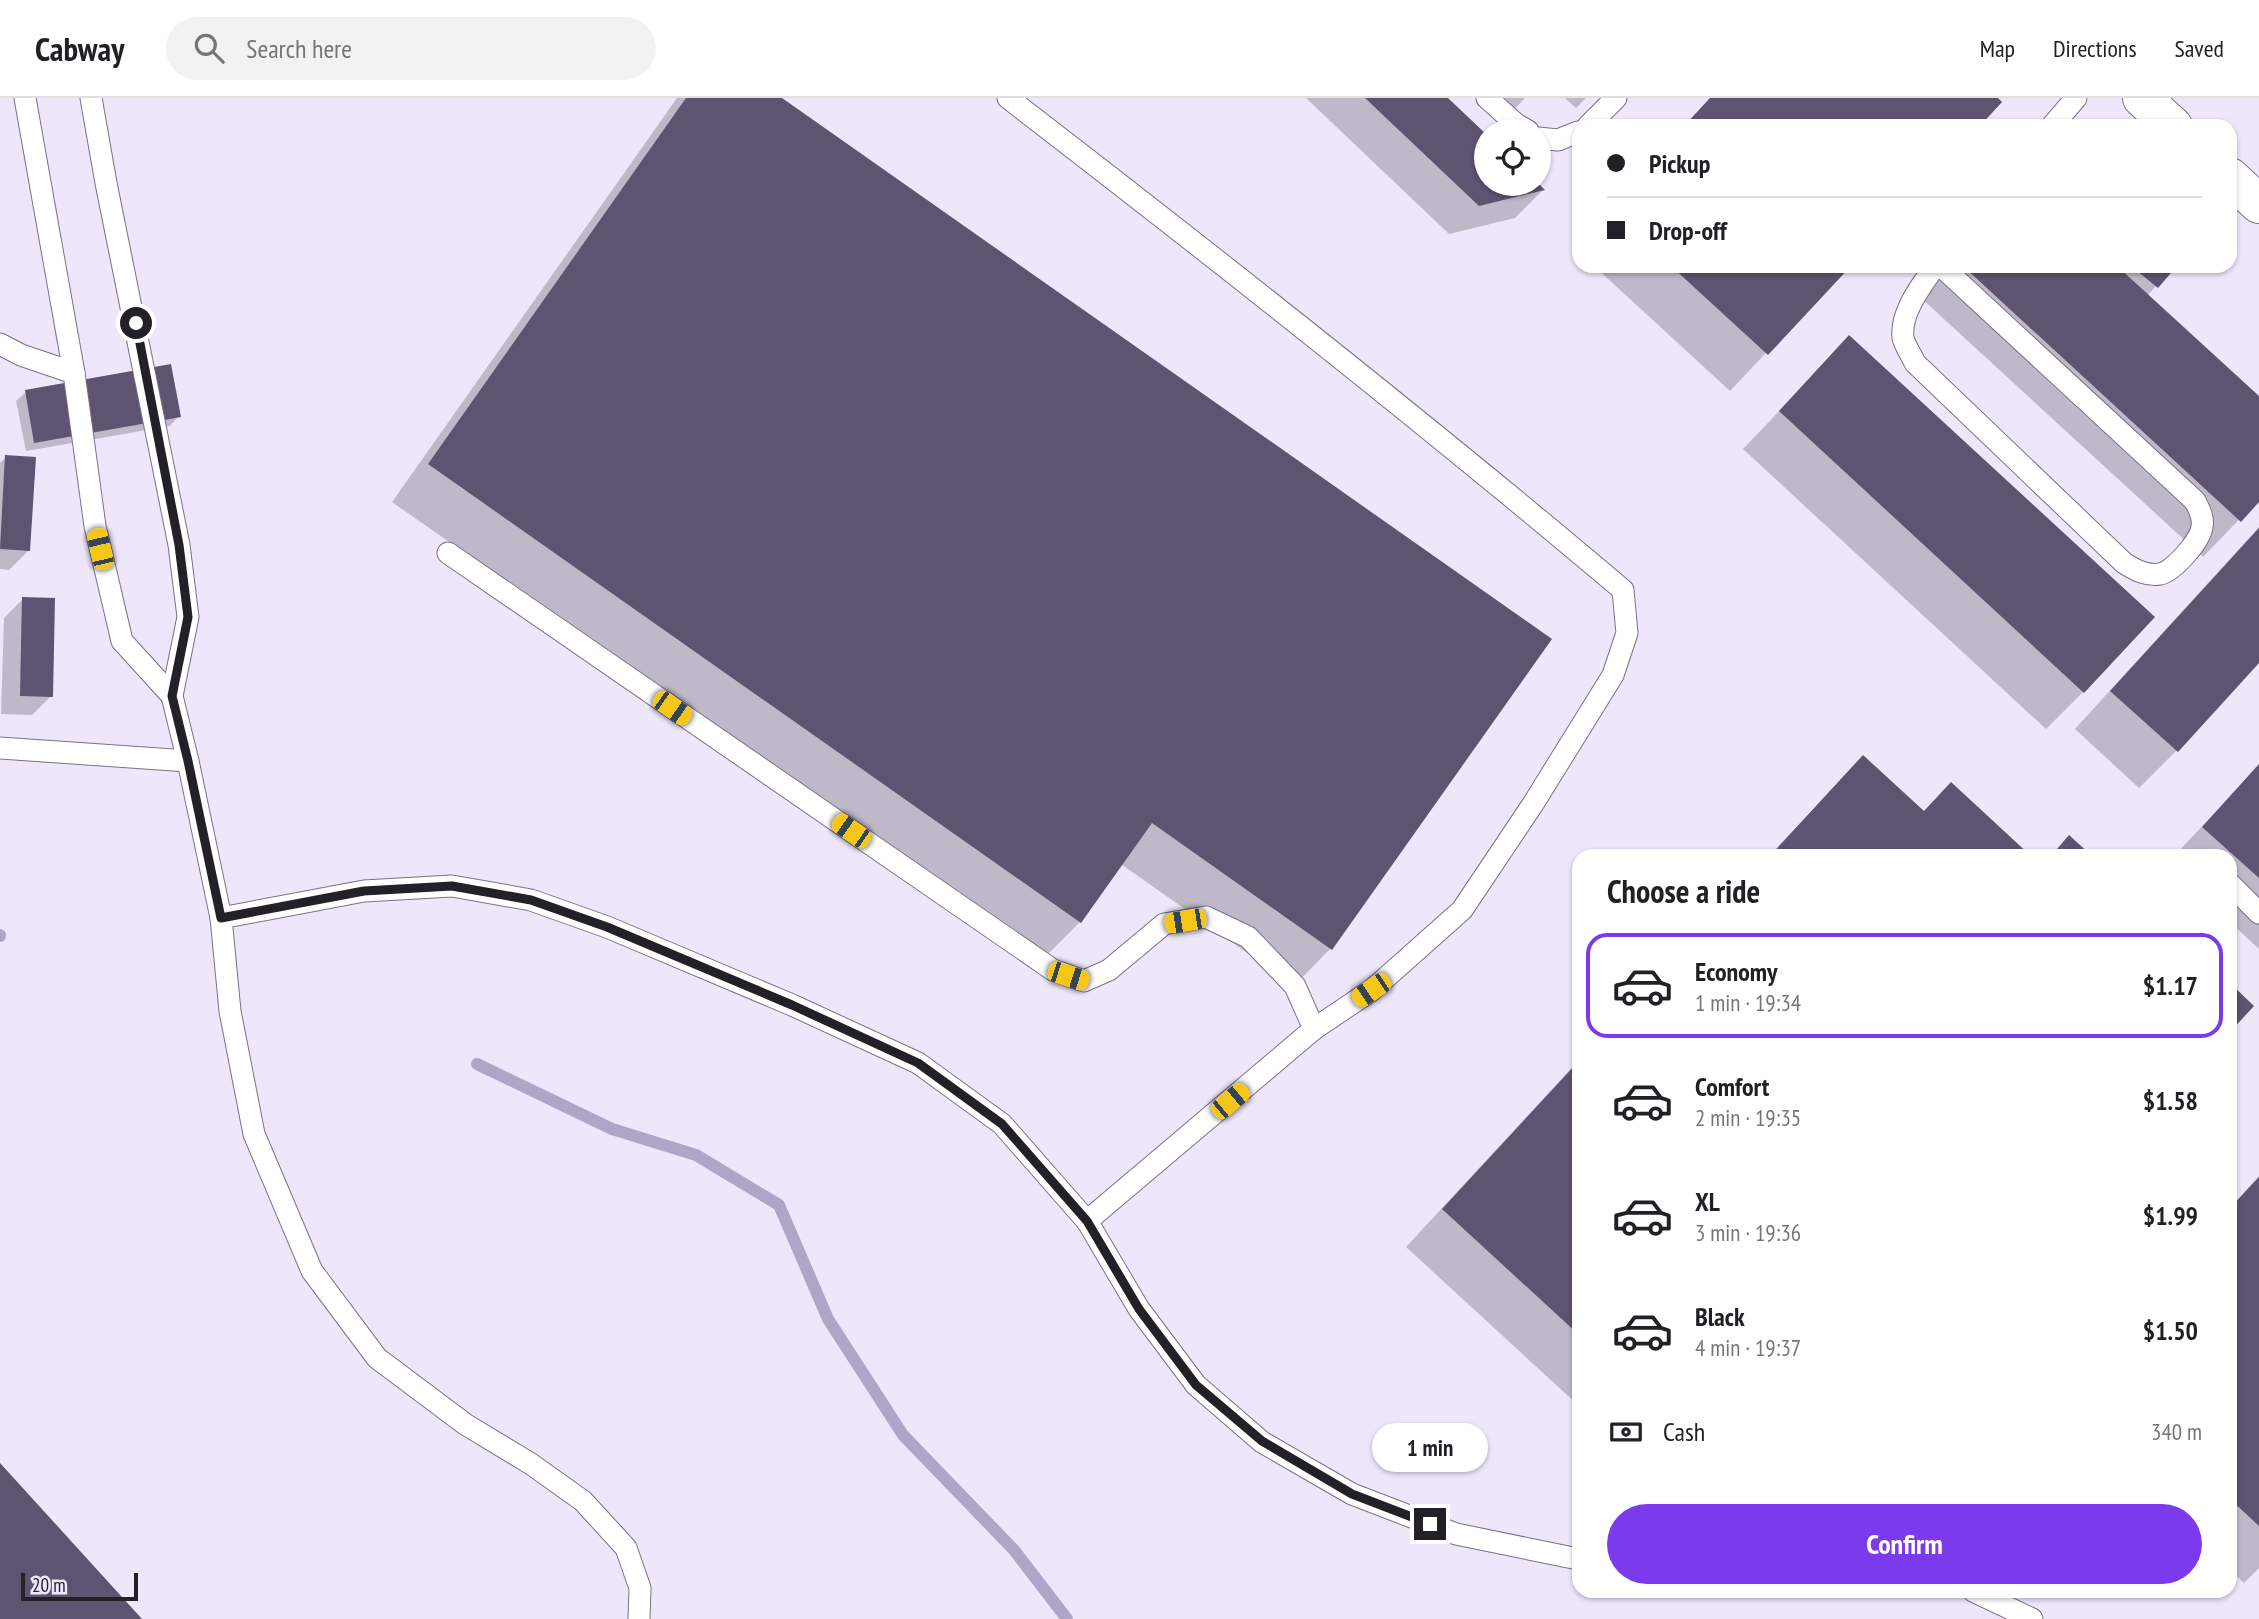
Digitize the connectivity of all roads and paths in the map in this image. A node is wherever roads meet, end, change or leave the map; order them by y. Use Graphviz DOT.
graph roads {
  1 [pos="25,98"];
  2 [pos="91,98"];
  3 [pos="1008,98"];
  4 [pos="1487,98"];
  5 [pos="1616,98"];
  6 [pos="2076,98"];
  7 [pos="2142,98"];
  8 [pos="1510,119"];
  9 [pos="1595,119"];
  10 [pos="2058,119"];
  11 [pos="2165,119"];
  12 [pos="1572,134"];
  13 [pos="1551,139"];
  14 [pos="2237,184"];
  15 [pos="2259,204"];
  16 [pos="1930,273"];
  17 [pos="1949,273"];
  18 [pos="0,344"];
  19 [pos="74,373"];
  20 [pos="448,553"];
  21 [pos="172,696"];
  22 [pos="0,748"];
  23 [pos="188,761"];
  24 [pos="2237,891"];
  25 [pos="2259,913"];
  26 [pos="221,918"];
  27 [pos="1314,1029"];
  28 [pos="1087,1221"];
  29 [pos="1572,1558"];
  30 [pos="1988,1598"];
  31 [pos="639,1619"];
  32 [pos="2032,1619"];
  1 -- 19 [label="lane"];
  2 -- 21 [label="lane"];
  3 -- 27 [label="lane"];
  4 -- 8 [label="lane"];
  5 -- 9 [label="lane"];
  6 -- 10 [label="lane"];
  7 -- 11 [label="street"];
  12 -- 13 [label="lane"];
  14 -- 15 [label="street"];
  16 -- 17 [label="lane"];
  18 -- 19 [label="lane"];
  19 -- 21 [label="lane"];
  20 -- 27 [label="lane"];
  21 -- 23 [label="lane"];
  22 -- 23 [label="lane"];
  23 -- 26 [label="lane"];
  24 -- 25 [label="lane"];
  26 -- 28 [label="lane"];
  26 -- 31 [label="lane"];
  27 -- 28 [label="lane"];
  28 -- 29 [label="lane"];
  30 -- 32 [label="lane"];
}
